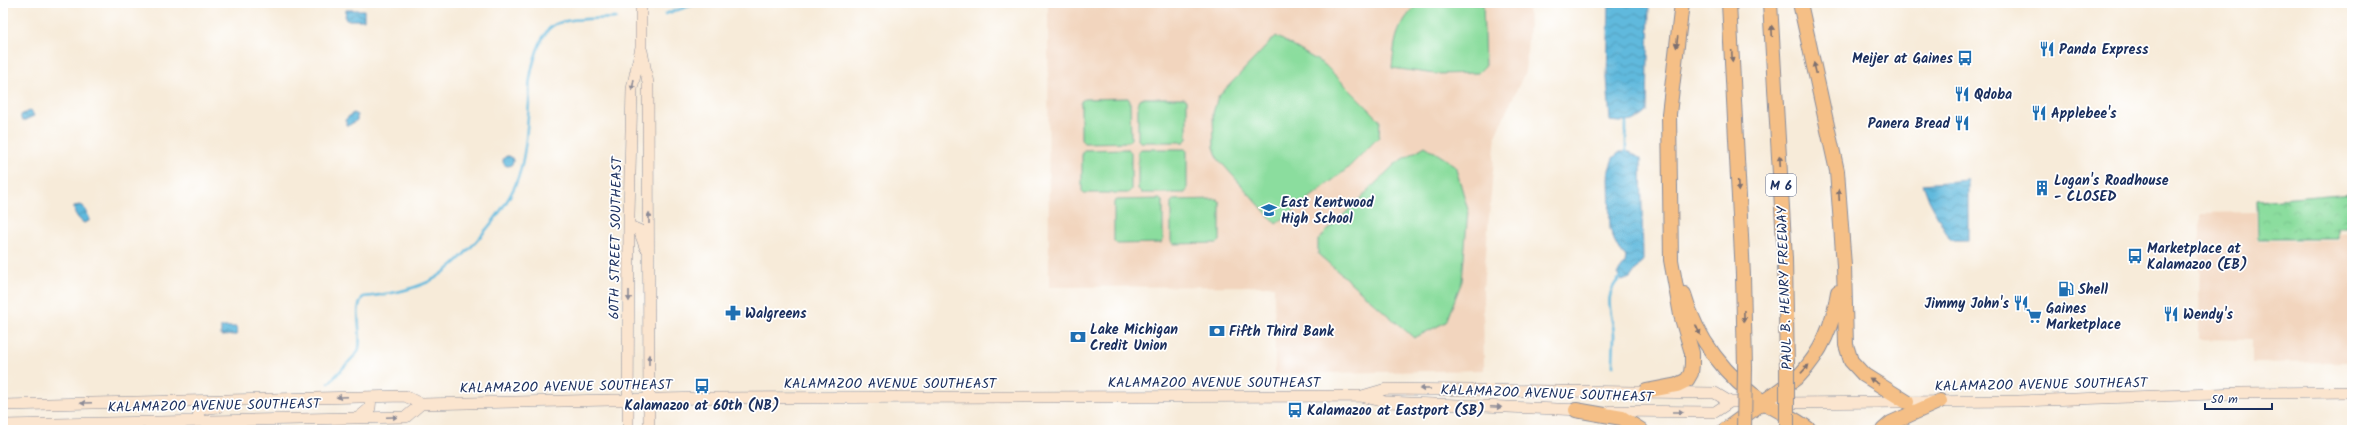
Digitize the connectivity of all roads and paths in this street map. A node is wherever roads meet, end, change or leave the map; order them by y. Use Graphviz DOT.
graph roads {
  1 [pos="641,3"];
  2 [pos="1682,3"];
  3 [pos="1729,3"];
  4 [pos="1770,3"];
  5 [pos="1800,3"];
  6 [pos="641,47"];
  7 [pos="1671,211"];
  8 [pos="628,226"];
  9 [pos="1841,234"];
  10 [pos="649,259"];
  11 [pos="1646,391"];
  12 [pos="2352,392"];
  13 [pos="371,396"];
  14 [pos="1360,396"];
  15 [pos="271,399"];
  16 [pos="649,399"];
  17 [pos="628,400"];
  18 [pos="1730,402"];
  19 [pos="1764,402"];
  20 [pos="1907,402"];
  21 [pos="1940,402"];
  22 [pos="421,404"];
  23 [pos="3,405"];
  24 [pos="1576,410"];
  25 [pos="358,418"];
  26 [pos="197,421"];
  27 [pos="3,426"];
  28 [pos="628,430"];
  29 [pos="648,430"];
  30 [pos="1641,430"];
  31 [pos="1725,430"];
  32 [pos="1744,430"];
  33 [pos="1787,430"];
  34 [pos="1810,430"];
  35 [pos="1883,430"];
  1 -- 6 [label="main road, 60TH STREET SOUTHEAST"];
  2 -- 7 [label="highway, one-way"];
  3 -- 32 [label="highway, one-way, bridge"];
  33 -- 4 [label="highway, PAUL B. HENRY FREEWAY / M 6, one-way, bridge"];
  9 -- 5 [label="highway, one-way"];
  6 -- 8 [label="main road, 60TH STREET SOUTHEAST, one-way"];
  10 -- 6 [label="main road, 60TH STREET SOUTHEAST, one-way"];
  7 -- 11 [label="highway"];
  7 -- 19 [label="highway, one-way"];
  8 -- 10 [label="main road"];
  8 -- 17 [label="main road, 60TH STREET SOUTHEAST, one-way"];
  19 -- 9 [label="highway, one-way"];
  20 -- 9 [label="highway, one-way"];
  16 -- 10 [label="main road, 60TH STREET SOUTHEAST, one-way"];
  11 -- 14 [label="main road, KALAMAZOO AVENUE SOUTHEAST, one-way"];
  11 -- 18 [label="main road, KALAMAZOO AVENUE SOUTHEAST"];
  12 -- 21 [label="main road, KALAMAZOO AVENUE SOUTHEAST"];
  13 -- 15 [label="main road, KALAMAZOO AVENUE SOUTHEAST, one-way"];
  13 -- 22 [label="main road, KALAMAZOO AVENUE SOUTHEAST"];
  13 -- 25 [label="main road"];
  14 -- 16 [label="main road, KALAMAZOO AVENUE SOUTHEAST"];
  14 -- 24 [label="main road, KALAMAZOO AVENUE SOUTHEAST, one-way"];
  15 -- 23 [label="main road, KALAMAZOO AVENUE SOUTHEAST, one-way"];
  15 -- 26 [label="main road"];
  16 -- 17 [label="main road, KALAMAZOO AVENUE SOUTHEAST"];
  16 -- 29 [label="main road, 60TH STREET SOUTHEAST"];
  17 -- 22 [label="main road, KALAMAZOO AVENUE SOUTHEAST"];
  17 -- 28 [label="main road, 60TH STREET SOUTHEAST"];
  18 -- 19 [label="main road, KALAMAZOO AVENUE SOUTHEAST"];
  24 -- 18 [label="main road, KALAMAZOO AVENUE SOUTHEAST, one-way"];
  19 -- 20 [label="main road, KALAMAZOO AVENUE SOUTHEAST"];
  19 -- 31 [label="highway"];
  19 -- 34 [label="highway"];
  20 -- 21 [label="main road, KALAMAZOO AVENUE SOUTHEAST"];
  21 -- 35 [label="highway"];
  25 -- 22 [label="main road, KALAMAZOO AVENUE SOUTHEAST, one-way"];
  24 -- 30 [label="highway"];
  25 -- 26 [label="main road, KALAMAZOO AVENUE SOUTHEAST"];
  26 -- 27 [label="main road, KALAMAZOO AVENUE SOUTHEAST"];
}
